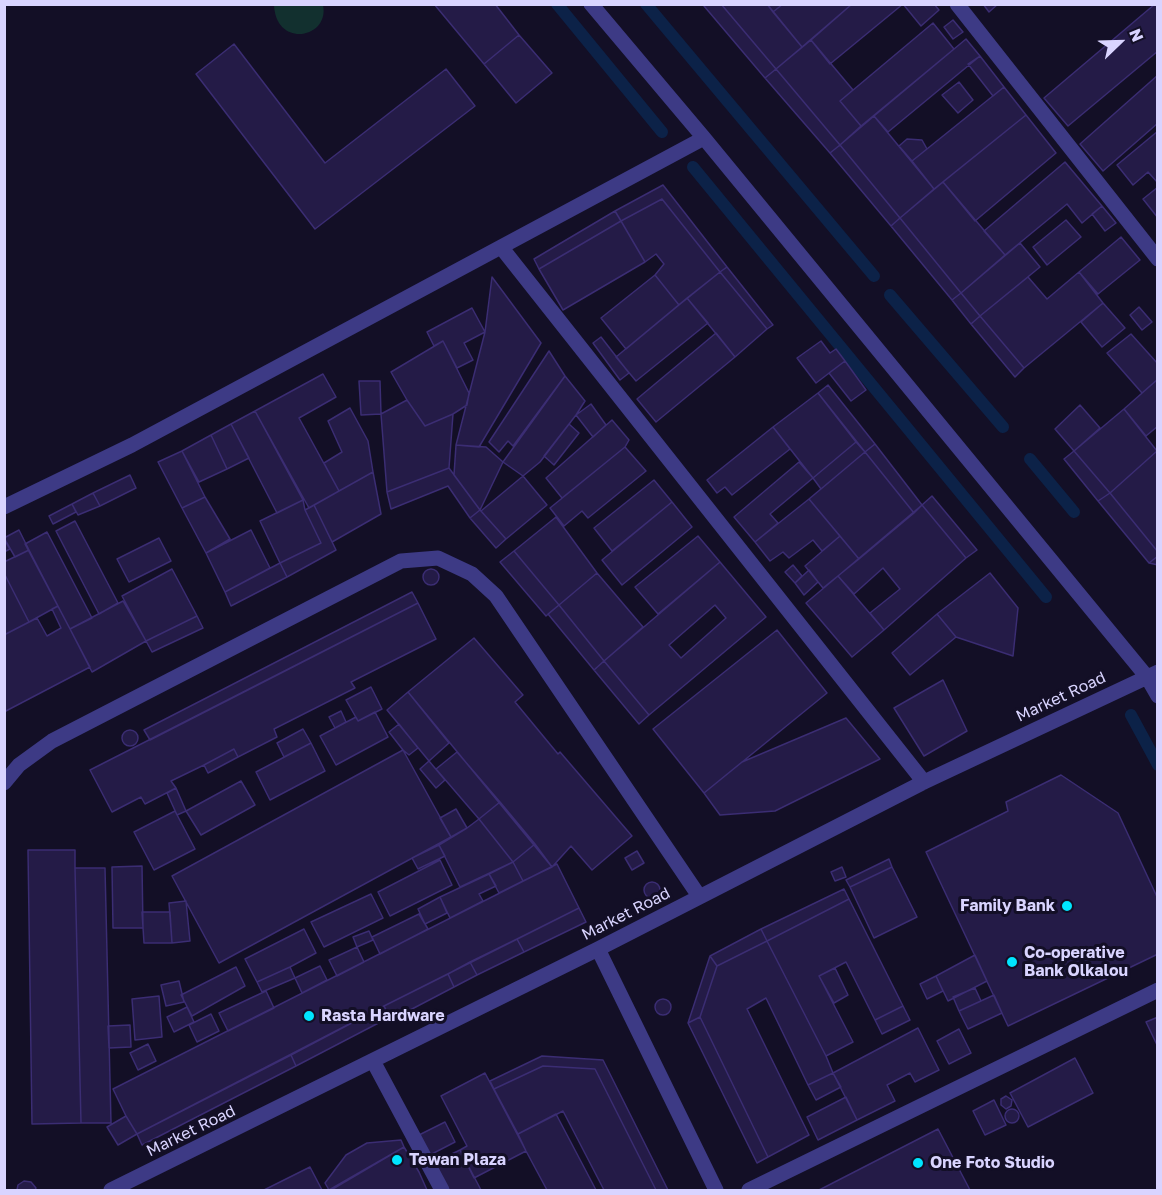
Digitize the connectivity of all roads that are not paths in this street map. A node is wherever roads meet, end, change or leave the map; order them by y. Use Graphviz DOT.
graph roads {
  1 [pos="591,4"];
  2 [pos="957,4"];
  3 [pos="704,138"];
  4 [pos="501,248"];
  5 [pos="1158,259"];
  6 [pos="4,507"];
  7 [pos="1152,674"];
  8 [pos="1158,696"];
  9 [pos="924,782"];
  10 [pos="4,783"];
  11 [pos="699,896"];
  12 [pos="598,949"];
  13 [pos="1158,990"];
  14 [pos="373,1061"];
  15 [pos="113,1190"];
  16 [pos="442,1191"];
  17 [pos="716,1191"];
  18 [pos="749,1191"];
  1 -- 3 [label="street"];
  2 -- 5 [label="street"];
  3 -- 4 [label="street"];
  3 -- 7 [label="street"];
  4 -- 6 [label="street"];
  4 -- 9 [label="street"];
  7 -- 8 [label="street"];
  7 -- 9 [label="street, Market Road"];
  9 -- 11 [label="street, Market Road"];
  10 -- 11 [label="street"];
  11 -- 12 [label="street, Market Road"];
  12 -- 14 [label="street, Market Road"];
  12 -- 17 [label="street"];
  13 -- 18 [label="street"];
  14 -- 15 [label="street, Market Road"];
  14 -- 16 [label="street"];
}
